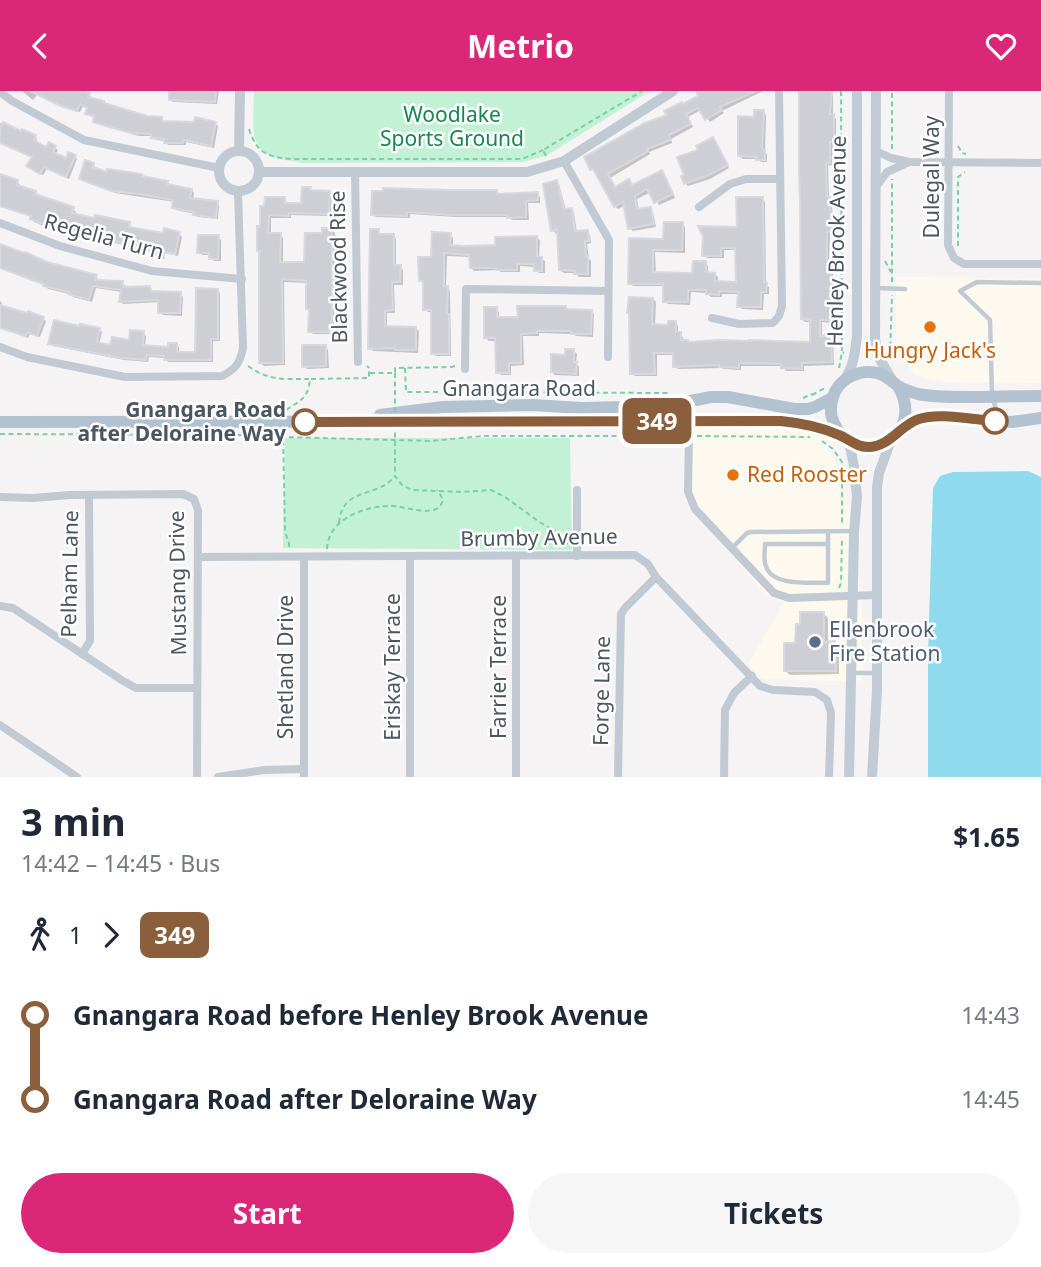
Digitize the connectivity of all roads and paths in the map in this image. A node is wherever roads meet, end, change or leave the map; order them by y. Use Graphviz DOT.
graph roads {
  1 [pos="240,91"];
  2 [pos="642,91"];
  3 [pos="673,91"];
  4 [pos="779,91"];
  5 [pos="841,91"];
  6 [pos="857,91"];
  7 [pos="876,91"];
  8 [pos="892,91"];
  9 [pos="949,91"];
  10 [pos="0,92"];
  11 [pos="247,124"];
  12 [pos="949,144"];
  13 [pos="543,150"];
  14 [pos="239,151"];
  15 [pos="876,151"];
  16 [pos="894,152"];
  17 [pos="564,161"];
  18 [pos="909,162"];
  19 [pos="948,162"];
  20 [pos="971,162"];
  21 [pos="1041,163"];
  22 [pos="551,165"];
  23 [pos="219,168"];
  24 [pos="892,169"];
  25 [pos="355,171"];
  26 [pos="260,172"];
  27 [pos="780,179"];
  28 [pos="876,187"];
  29 [pos="238,192"];
  30 [pos="699,207"];
  31 [pos="0,223"];
  32 [pos="958,248"];
  33 [pos="1041,264"];
  34 [pos="242,279"];
  35 [pos="1041,283"];
  36 [pos="874,288"];
  37 [pos="892,289"];
  38 [pos="905,289"];
  39 [pos="608,292"];
  40 [pos="712,318"];
  41 [pos="0,347"];
  42 [pos="842,352"];
  43 [pos="890,356"];
  44 [pos="608,357"];
  45 [pos="357,359"];
  46 [pos="240,360"];
  47 [pos="465,366"];
  48 [pos="405,368"];
  49 [pos="368,373"];
  50 [pos="395,373"];
  51 [pos="310,379"];
  52 [pos="895,383"];
  53 [pos="835,392"];
  54 [pos="669,393"];
  55 [pos="812,394"];
  56 [pos="992,396"];
  57 [pos="1041,396"];
  58 [pos="801,399"];
  59 [pos="1041,418"];
  60 [pos="327,421"];
  61 [pos="0,422"];
  62 [pos="283,422"];
  63 [pos="1012,422"];
  64 [pos="901,429"];
  65 [pos="0,434"];
  66 [pos="689,436"];
  67 [pos="283,437"];
  68 [pos="845,439"];
  69 [pos="891,440"];
  70 [pos="395,476"];
  71 [pos="437,491"];
  72 [pos="577,491"];
  73 [pos="89,495"];
  74 [pos="0,498"];
  75 [pos="340,523"];
  76 [pos="842,529"];
  77 [pos="854,531"];
  78 [pos="828,532"];
  79 [pos="842,538"];
  80 [pos="828,544"];
  81 [pos="732,548"];
  82 [pos="577,553"];
  83 [pos="516,556"];
  84 [pos="198,557"];
  85 [pos="289,557"];
  86 [pos="327,557"];
  87 [pos="410,557"];
  88 [pos="304,558"];
  89 [pos="656,577"];
  90 [pos="877,595"];
  91 [pos="854,596"];
  92 [pos="838,597"];
  93 [pos="0,605"];
  94 [pos="877,629"];
  95 [pos="853,630"];
  96 [pos="82,654"];
  97 [pos="852,673"];
  98 [pos="877,673"];
  99 [pos="752,676"];
  100 [pos="197,688"];
  101 [pos="0,725"];
  102 [pos="304,773"];
  103 [pos="77,777"];
  104 [pos="197,777"];
  105 [pos="218,777"];
  106 [pos="411,777"];
  107 [pos="516,777"];
  108 [pos="618,777"];
  109 [pos="724,777"];
  110 [pos="829,777"];
  111 [pos="849,777"];
  112 [pos="872,777"];
  1 -- 14 [label="street"];
  2 -- 13 [label="path"];
  3 -- 17 [label="street"];
  4 -- 27 [label="street"];
  5 -- 42 [label="path"];
  6 -- 53 [label="main road, Henley Brook Avenue"];
  7 -- 15 [label="main road, Henley Brook Avenue"];
  8 -- 16 [label="path"];
  9 -- 12 [label="street, Dulegal Way"];
  10 -- 23 [label="street"];
  11 -- 13 [label="path"];
  12 -- 19 [label="street, Dulegal Way"];
  12 -- 20 [label="path"];
  13 -- 22 [label="path"];
  14 -- 23 [label="street"];
  14 -- 26 [label="street"];
  15 -- 18 [label="street"];
  15 -- 28 [label="main road, Henley Brook Avenue"];
  17 -- 22 [label="street"];
  17 -- 39 [label="street"];
  18 -- 19 [label="street"];
  18 -- 24 [label="street"];
  19 -- 20 [label="street"];
  19 -- 33 [label="street, Dulegal Way"];
  20 -- 21 [label="street"];
  20 -- 32 [label="path"];
  22 -- 25 [label="street"];
  23 -- 29 [label="street"];
  24 -- 28 [label="street"];
  24 -- 37 [label="path"];
  25 -- 26 [label="street"];
  25 -- 45 [label="street, Blackwood Rise"];
  26 -- 29 [label="street"];
  27 -- 30 [label="street"];
  27 -- 40 [label="street"];
  28 -- 36 [label="main road, Henley Brook Avenue"];
  29 -- 34 [label="street"];
  31 -- 34 [label="street, Regelia Turn"];
  34 -- 46 [label="street"];
  35 -- 56 [label="lane"];
  36 -- 37 [label="lane"];
  36 -- 52 [label="main road, Henley Brook Avenue"];
  37 -- 38 [label="lane"];
  37 -- 43 [label="path"];
  39 -- 44 [label="street"];
  39 -- 47 [label="street"];
  41 -- 46 [label="street"];
  45 -- 49 [label="path"];
  46 -- 51 [label="path"];
  47 -- 48 [label="path"];
  48 -- 50 [label="path"];
  48 -- 54 [label="path"];
  49 -- 50 [label="path"];
  49 -- 51 [label="path"];
  50 -- 70 [label="path, bridge"];
  51 -- 62 [label="path"];
  52 -- 53 [label="main road"];
  52 -- 56 [label="main road"];
  52 -- 64 [label="main road"];
  53 -- 60 [label="main road, Gnangara Road"];
  53 -- 68 [label="main road"];
  55 -- 58 [label="path"];
  56 -- 57 [label="main road"];
  56 -- 63 [label="lane"];
  59 -- 63 [label="main road"];
  60 -- 62 [label="main road, Gnangara Road"];
  60 -- 68 [label="main road, Gnangara Road"];
  61 -- 62 [label="main road, Gnangara Road"];
  62 -- 67 [label="path"];
  63 -- 64 [label="main road"];
  64 -- 69 [label="main road"];
  65 -- 67 [label="path"];
  66 -- 67 [label="path"];
  66 -- 76 [label="path"];
  66 -- 81 [label="street"];
  67 -- 85 [label="path"];
  68 -- 69 [label="main road"];
  68 -- 77 [label="main road"];
  69 -- 90 [label="main road"];
  70 -- 71 [label="path"];
  70 -- 75 [label="path"];
  71 -- 75 [label="path"];
  71 -- 82 [label="path"];
  72 -- 82 [label="street"];
  73 -- 74 [label="street, Mustang Drive"];
  73 -- 84 [label="street, Mustang Drive"];
  73 -- 96 [label="street, Pelham Lane"];
  75 -- 86 [label="path"];
  77 -- 78 [label="lane"];
  77 -- 91 [label="main road"];
  78 -- 80 [label="lane"];
  78 -- 81 [label="lane"];
  79 -- 92 [label="path"];
  80 -- 80 [label="lane"];
  81 -- 92 [label="street"];
  82 -- 83 [label="street, Brumby Avenue"];
  82 -- 89 [label="street, Brumby Avenue"];
  83 -- 87 [label="street, Brumby Avenue"];
  83 -- 107 [label="street, Farrier Terrace"];
  84 -- 85 [label="street, Brumby Avenue"];
  84 -- 100 [label="street, Mustang Drive"];
  85 -- 88 [label="street, Brumby Avenue"];
  86 -- 87 [label="street, Brumby Avenue"];
  86 -- 88 [label="street, Brumby Avenue"];
  87 -- 106 [label="street, Eriskay Terrace"];
  88 -- 102 [label="street, Shetland Drive"];
  89 -- 99 [label="street, Brumby Avenue"];
  89 -- 108 [label="street, Forge Lane"];
  90 -- 91 [label="street"];
  90 -- 94 [label="main road"];
  91 -- 92 [label="street"];
  91 -- 95 [label="main road"];
  93 -- 96 [label="street"];
  94 -- 95 [label="lane"];
  94 -- 98 [label="main road"];
  95 -- 97 [label="main road"];
  96 -- 100 [label="street"];
  97 -- 98 [label="lane"];
  97 -- 111 [label="main road"];
  98 -- 112 [label="main road"];
  99 -- 109 [label="street"];
  99 -- 110 [label="street, Brumby Avenue"];
  100 -- 104 [label="street, Mustang Drive"];
  101 -- 103 [label="street"];
  102 -- 105 [label="street"];
}
